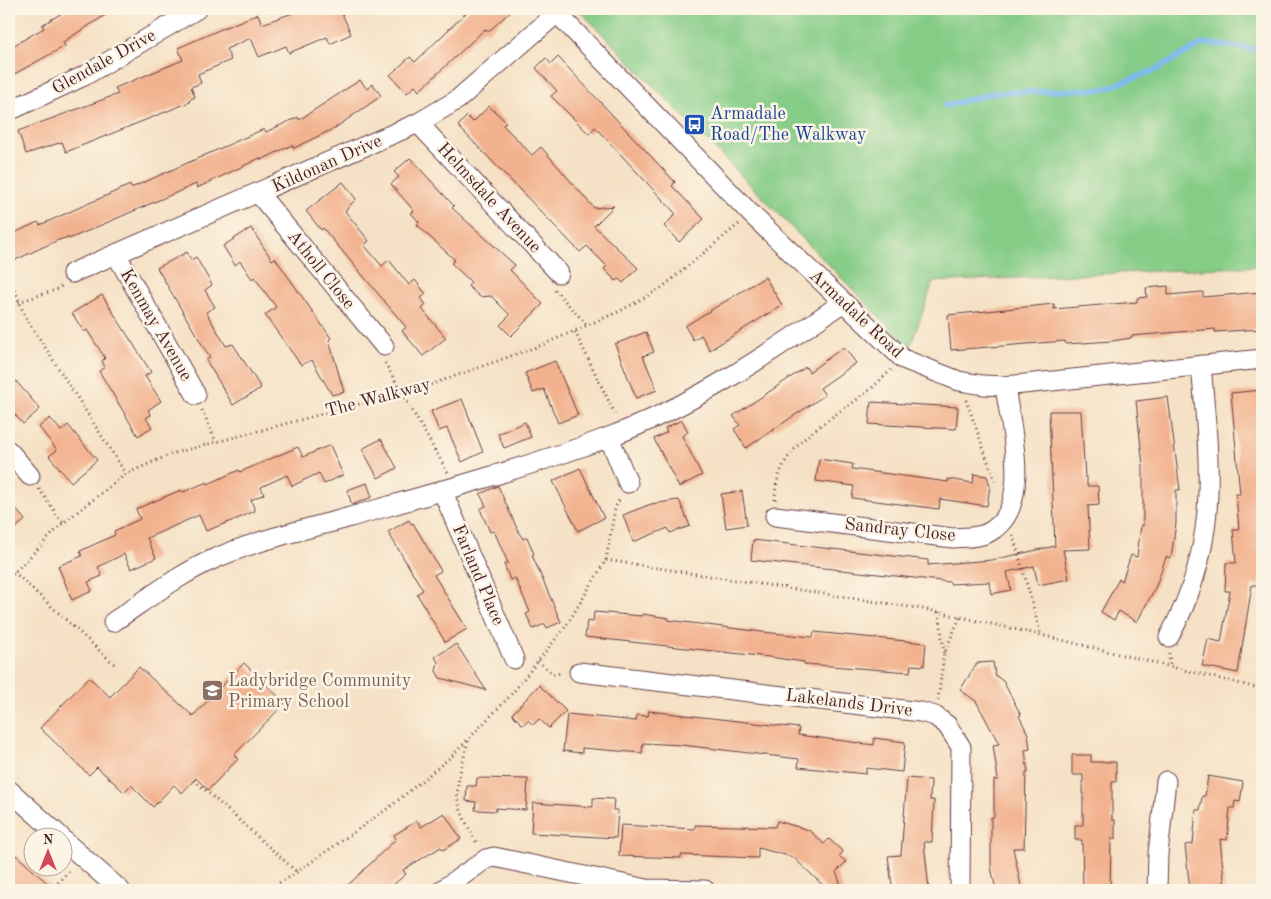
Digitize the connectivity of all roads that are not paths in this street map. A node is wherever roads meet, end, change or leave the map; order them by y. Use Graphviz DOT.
graph roads {
  1 [pos="196,9"];
  2 [pos="555,11"];
  3 [pos="9,111"];
  4 [pos="418,123"];
  5 [pos="259,194"];
  6 [pos="116,254"];
  7 [pos="72,273"];
  8 [pos="559,273"];
  9 [pos="842,303"];
  10 [pos="384,346"];
  11 [pos="1262,359"];
  12 [pos="1201,365"];
  13 [pos="1005,386"];
  14 [pos="196,395"];
  15 [pos="616,434"];
  16 [pos="9,451"];
  17 [pos="30,476"];
  18 [pos="628,482"];
  19 [pos="449,488"];
  20 [pos="775,516"];
  21 [pos="113,622"];
  22 [pos="1168,637"];
  23 [pos="514,659"];
  24 [pos="579,672"];
  25 [pos="1166,782"];
  26 [pos="9,790"];
  27 [pos="49,826"];
  28 [pos="72,848"];
  29 [pos="621,887"];
  30 [pos="120,890"];
  31 [pos="442,890"];
  32 [pos="705,890"];
  33 [pos="960,890"];
  34 [pos="1157,890"];
  1 -- 3 [label="street, Glendale Drive"];
  2 -- 4 [label="street, Kildonan Drive"];
  2 -- 9 [label="street, Armadale Road"];
  4 -- 5 [label="street, Kildonan Drive"];
  4 -- 8 [label="street, Helmsdale Avenue"];
  5 -- 6 [label="street, Kildonan Drive"];
  5 -- 10 [label="street, Atholl Close"];
  6 -- 7 [label="street, Kildonan Drive"];
  6 -- 14 [label="street, Kenmay Avenue"];
  9 -- 13 [label="street, Armadale Road"];
  9 -- 15 [label="street"];
  11 -- 12 [label="street, Armadale Road"];
  12 -- 13 [label="street, Armadale Road"];
  12 -- 22 [label="street"];
  13 -- 20 [label="street, Sandray Close"];
  15 -- 18 [label="street"];
  15 -- 19 [label="street"];
  16 -- 17 [label="street"];
  19 -- 21 [label="street"];
  19 -- 23 [label="street, Farland Place"];
  24 -- 33 [label="street, Lakelands Drive"];
  25 -- 34 [label="street"];
  26 -- 27 [label="street"];
  28 -- 30 [label="street"];
  29 -- 31 [label="street"];
  29 -- 32 [label="street"];
}
